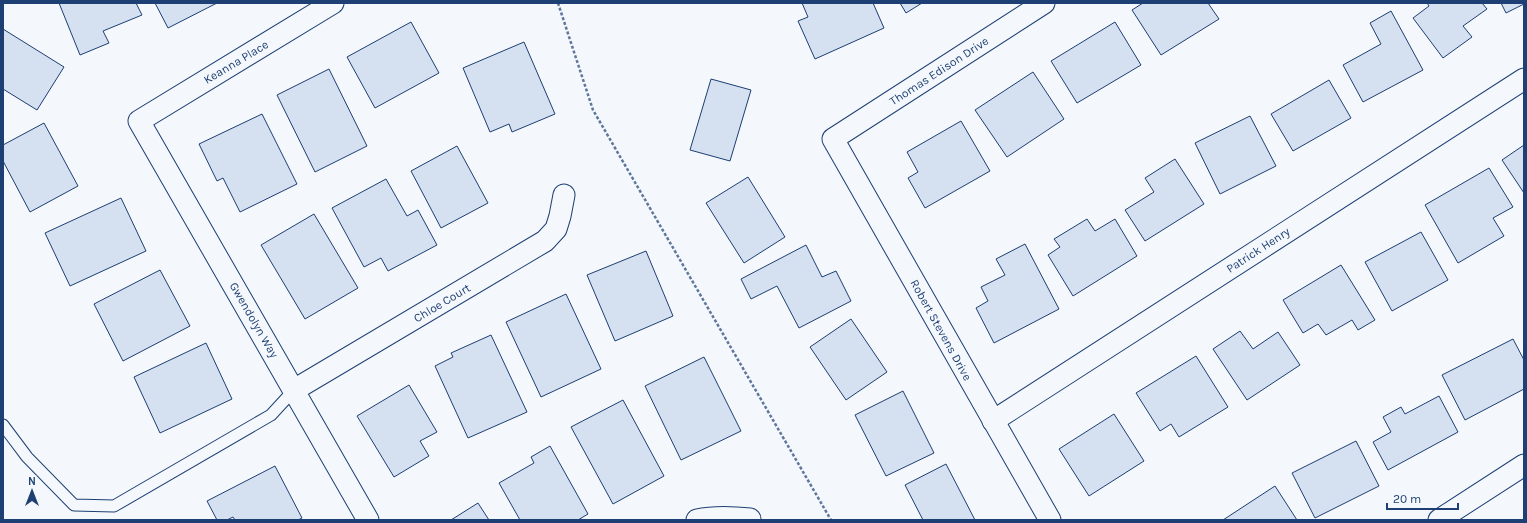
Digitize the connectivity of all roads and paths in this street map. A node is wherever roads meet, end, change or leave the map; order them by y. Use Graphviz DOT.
graph roads {
  1 [pos="333,3"];
  2 [pos="558,3"];
  3 [pos="1044,3"];
  4 [pos="1524,79"];
  5 [pos="139,121"];
  6 [pos="833,139"];
  7 [pos="564,195"];
  8 [pos="294,390"];
  9 [pos="993,421"];
  10 [pos="3,425"];
  11 [pos="1524,465"];
  12 [pos="750,519"];
  13 [pos="368,520"];
  14 [pos="697,520"];
  15 [pos="831,520"];
  16 [pos="1050,520"];
  17 [pos="1439,520"];
  1 -- 5 [label="street, Keanna Place"];
  2 -- 15 [label="path"];
  3 -- 6 [label="street, Thomas Edison Drive"];
  4 -- 9 [label="street, Patrick Henry"];
  5 -- 8 [label="street, Gwendolyn Way"];
  6 -- 9 [label="street, Robert Stevens Drive"];
  7 -- 8 [label="street, Chloe Court"];
  8 -- 10 [label="lane"];
  8 -- 13 [label="street, Gwendolyn Way"];
  9 -- 16 [label="street, Robert Stevens Drive"];
  11 -- 17 [label="street"];
  12 -- 14 [label="street"];
}
